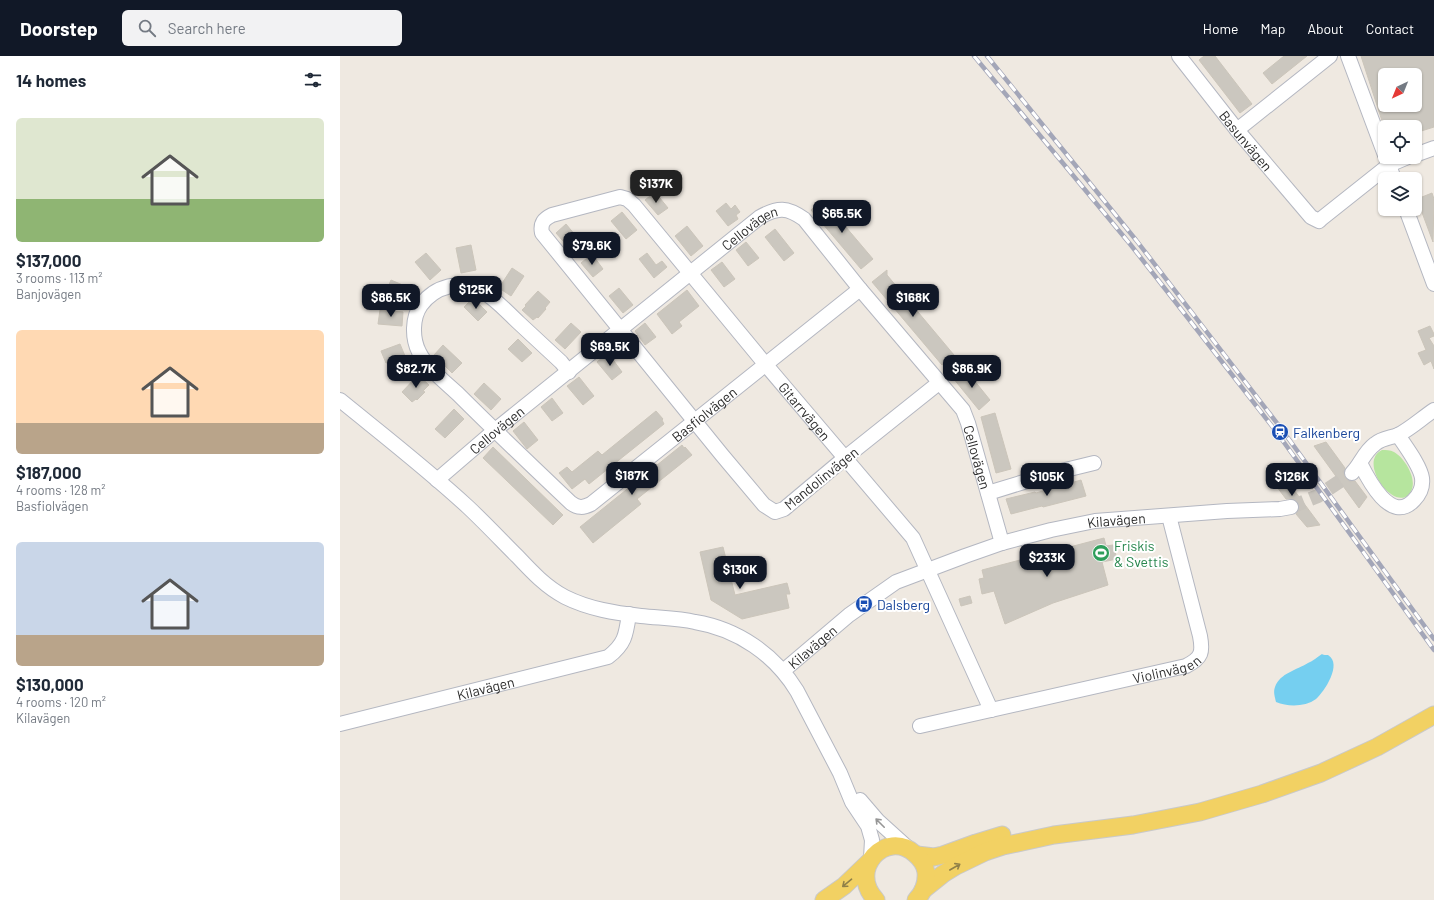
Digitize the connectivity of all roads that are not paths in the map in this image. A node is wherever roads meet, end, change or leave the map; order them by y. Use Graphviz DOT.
graph roads {
  1 [pos="1179,56"];
  2 [pos="1330,56"];
  3 [pos="1348,56"];
  4 [pos="1237,130"];
  5 [pos="1378,135"];
  6 [pos="1434,148"];
  7 [pos="1422,152"];
  8 [pos="1381,164"];
  9 [pos="1409,216"];
  10 [pos="691,274"];
  11 [pos="1433,278"];
  12 [pos="860,289"];
  13 [pos="621,330"];
  14 [pos="766,365"];
  15 [pos="569,372"];
  16 [pos="940,382"];
  17 [pos="340,400"];
  18 [pos="1434,410"];
  19 [pos="695,422"];
  20 [pos="494,431"];
  21 [pos="1398,434"];
  22 [pos="846,457"];
  23 [pos="1094,463"];
  24 [pos="437,480"];
  25 [pos="988,493"];
  26 [pos="1291,507"];
  27 [pos="1169,516"];
  28 [pos="1002,543"];
  29 [pos="928,569"];
  30 [pos="629,614"];
  31 [pos="783,671"];
  32 [pos="1434,704"];
  33 [pos="991,710"];
  34 [pos="1434,715"];
  35 [pos="340,724"];
  36 [pos="920,726"];
  37 [pos="840,773"];
  38 [pos="913,852"];
  39 [pos="870,861"];
  40 [pos="918,897"];
  41 [pos="824,900"];
  42 [pos="860,900"];
  43 [pos="876,900"];
  1 -- 4 [label="street, Basunvägen"];
  2 -- 4 [label="street"];
  3 -- 5 [label="street"];
  4 -- 8 [label="street, Basunvägen"];
  6 -- 7 [label="street"];
  9 -- 11 [label="street"];
  10 -- 12 [label="street, Cellovägen"];
  10 -- 13 [label="street, Cellovägen"];
  10 -- 13 [label="street, Gitarrvägen"];
  10 -- 14 [label="street, Gitarrvägen"];
  12 -- 14 [label="street, Basfiolvägen"];
  12 -- 16 [label="street, Cellovägen"];
  13 -- 15 [label="street, Cellovägen"];
  13 -- 19 [label="street, Mandolinvägen"];
  14 -- 19 [label="street, Basfiolvägen"];
  14 -- 22 [label="street, Gitarrvägen"];
  15 -- 20 [label="street, Cellovägen"];
  15 -- 20 [label="street, Basfiolvägen"];
  16 -- 22 [label="street, Mandolinvägen"];
  16 -- 25 [label="street, Cellovägen"];
  17 -- 24 [label="street"];
  18 -- 21 [label="street"];
  19 -- 20 [label="street, Basfiolvägen"];
  19 -- 22 [label="street, Mandolinvägen"];
  20 -- 24 [label="street, Cellovägen"];
  21 -- 21 [label="street"];
  22 -- 29 [label="street, Gitarrvägen"];
  23 -- 25 [label="street"];
  24 -- 30 [label="street"];
  25 -- 28 [label="street, Cellovägen"];
  26 -- 27 [label="street, Kilavägen"];
  27 -- 28 [label="street, Kilavägen"];
  27 -- 33 [label="street, Violinvägen"];
  28 -- 29 [label="street, Kilavägen"];
  29 -- 31 [label="street, Kilavägen"];
  29 -- 33 [label="street"];
  30 -- 31 [label="street, Kilavägen"];
  30 -- 35 [label="street, Kilavägen"];
  31 -- 37 [label="street"];
  32 -- 38 [label="main road"];
  33 -- 36 [label="street, Violinvägen"];
  40 -- 34 [label="main road, one-way"];
  38 -- 37 [label="street, one-way"];
  37 -- 39 [label="street"];
  38 -- 39 [label="main road"];
  38 -- 40 [label="main road"];
  39 -- 41 [label="main road, one-way"];
  39 -- 43 [label="main road"];
  42 -- 43 [label="main road"];
}
